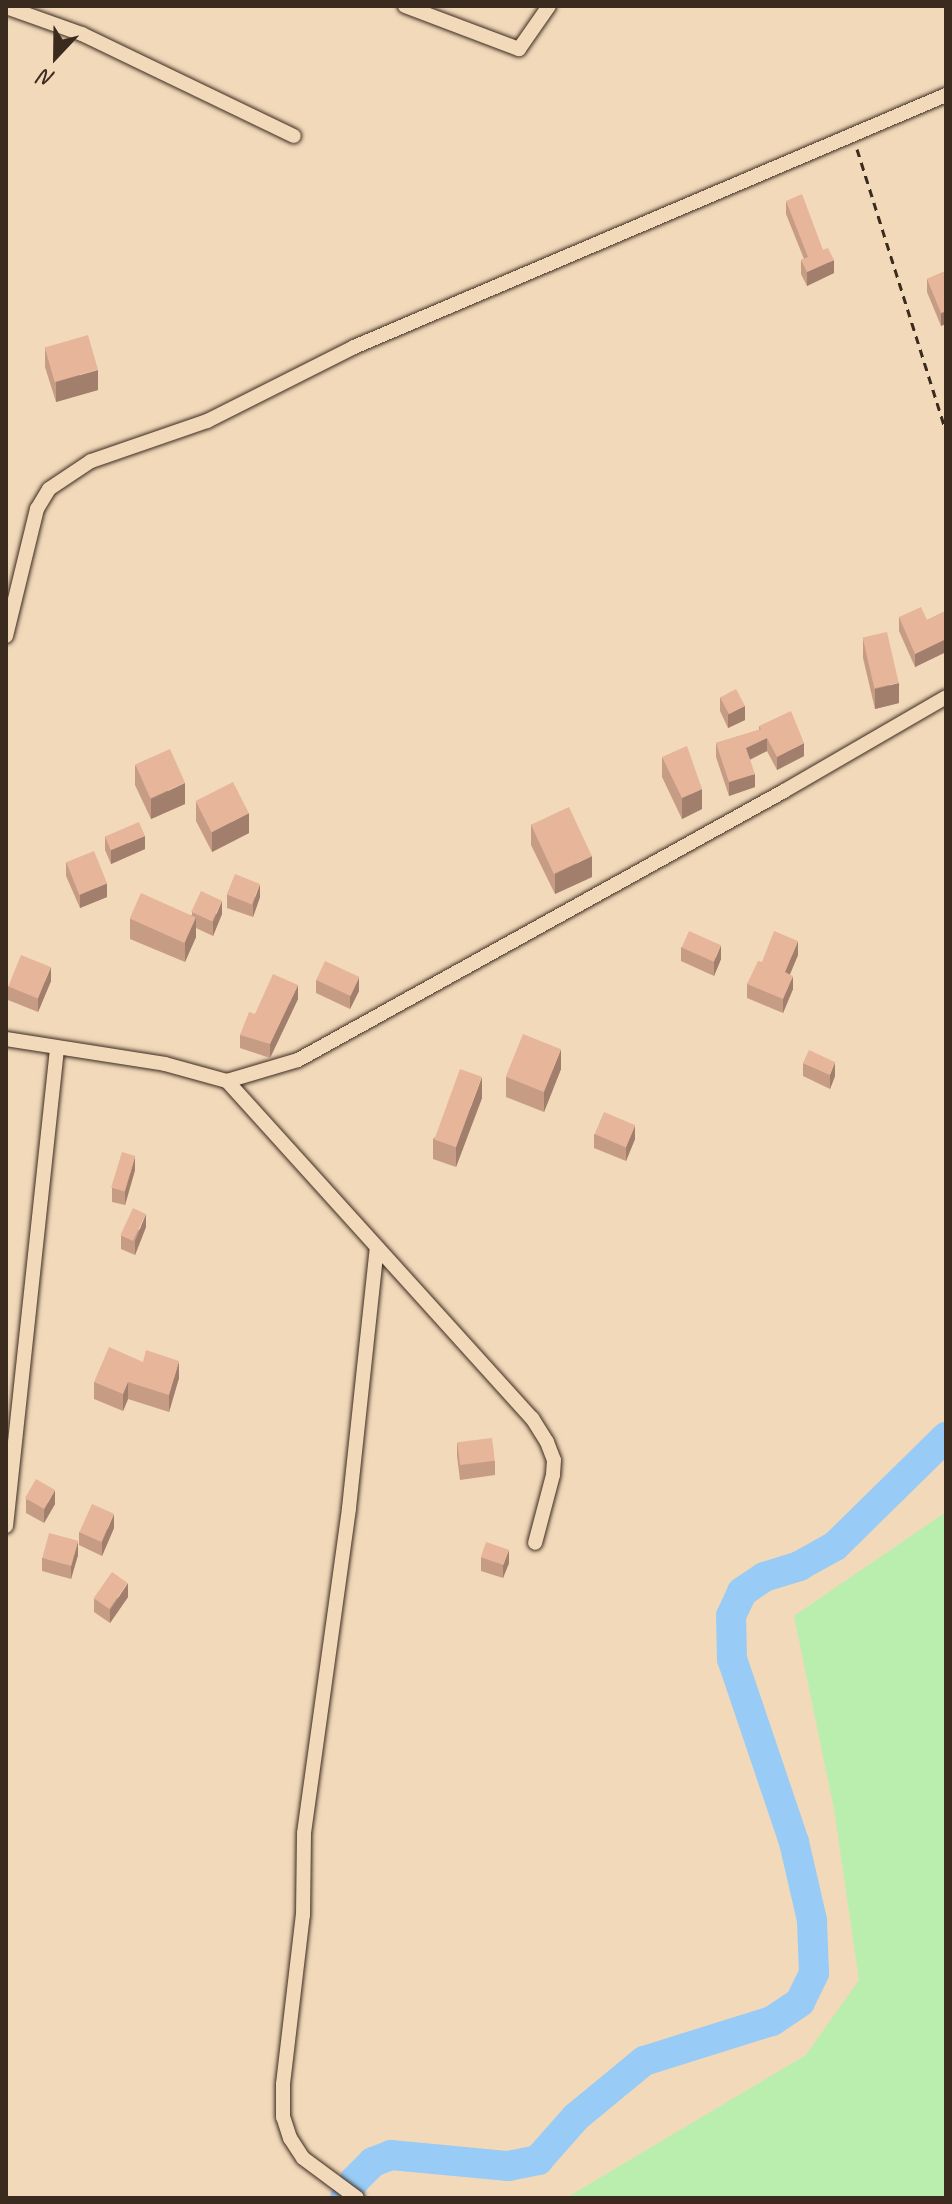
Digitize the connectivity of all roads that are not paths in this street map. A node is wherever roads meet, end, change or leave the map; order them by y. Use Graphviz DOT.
graph roads {
  1 [pos="405,6"];
  2 [pos="549,6"];
  3 [pos="6,7"];
  4 [pos="946,95"];
  5 [pos="294,136"];
  6 [pos="6,636"];
  7 [pos="946,697"];
  8 [pos="6,1039"];
  9 [pos="57,1049"];
  10 [pos="227,1081"];
  11 [pos="377,1247"];
  12 [pos="6,1526"];
  13 [pos="535,1543"];
  14 [pos="357,2198"];
  1 -- 2 [label="street"];
  3 -- 5 [label="street"];
  4 -- 6 [label="street"];
  7 -- 10 [label="street"];
  8 -- 9 [label="street"];
  9 -- 10 [label="street"];
  9 -- 12 [label="street"];
  10 -- 11 [label="street"];
  11 -- 13 [label="street"];
  11 -- 14 [label="street"];
}
